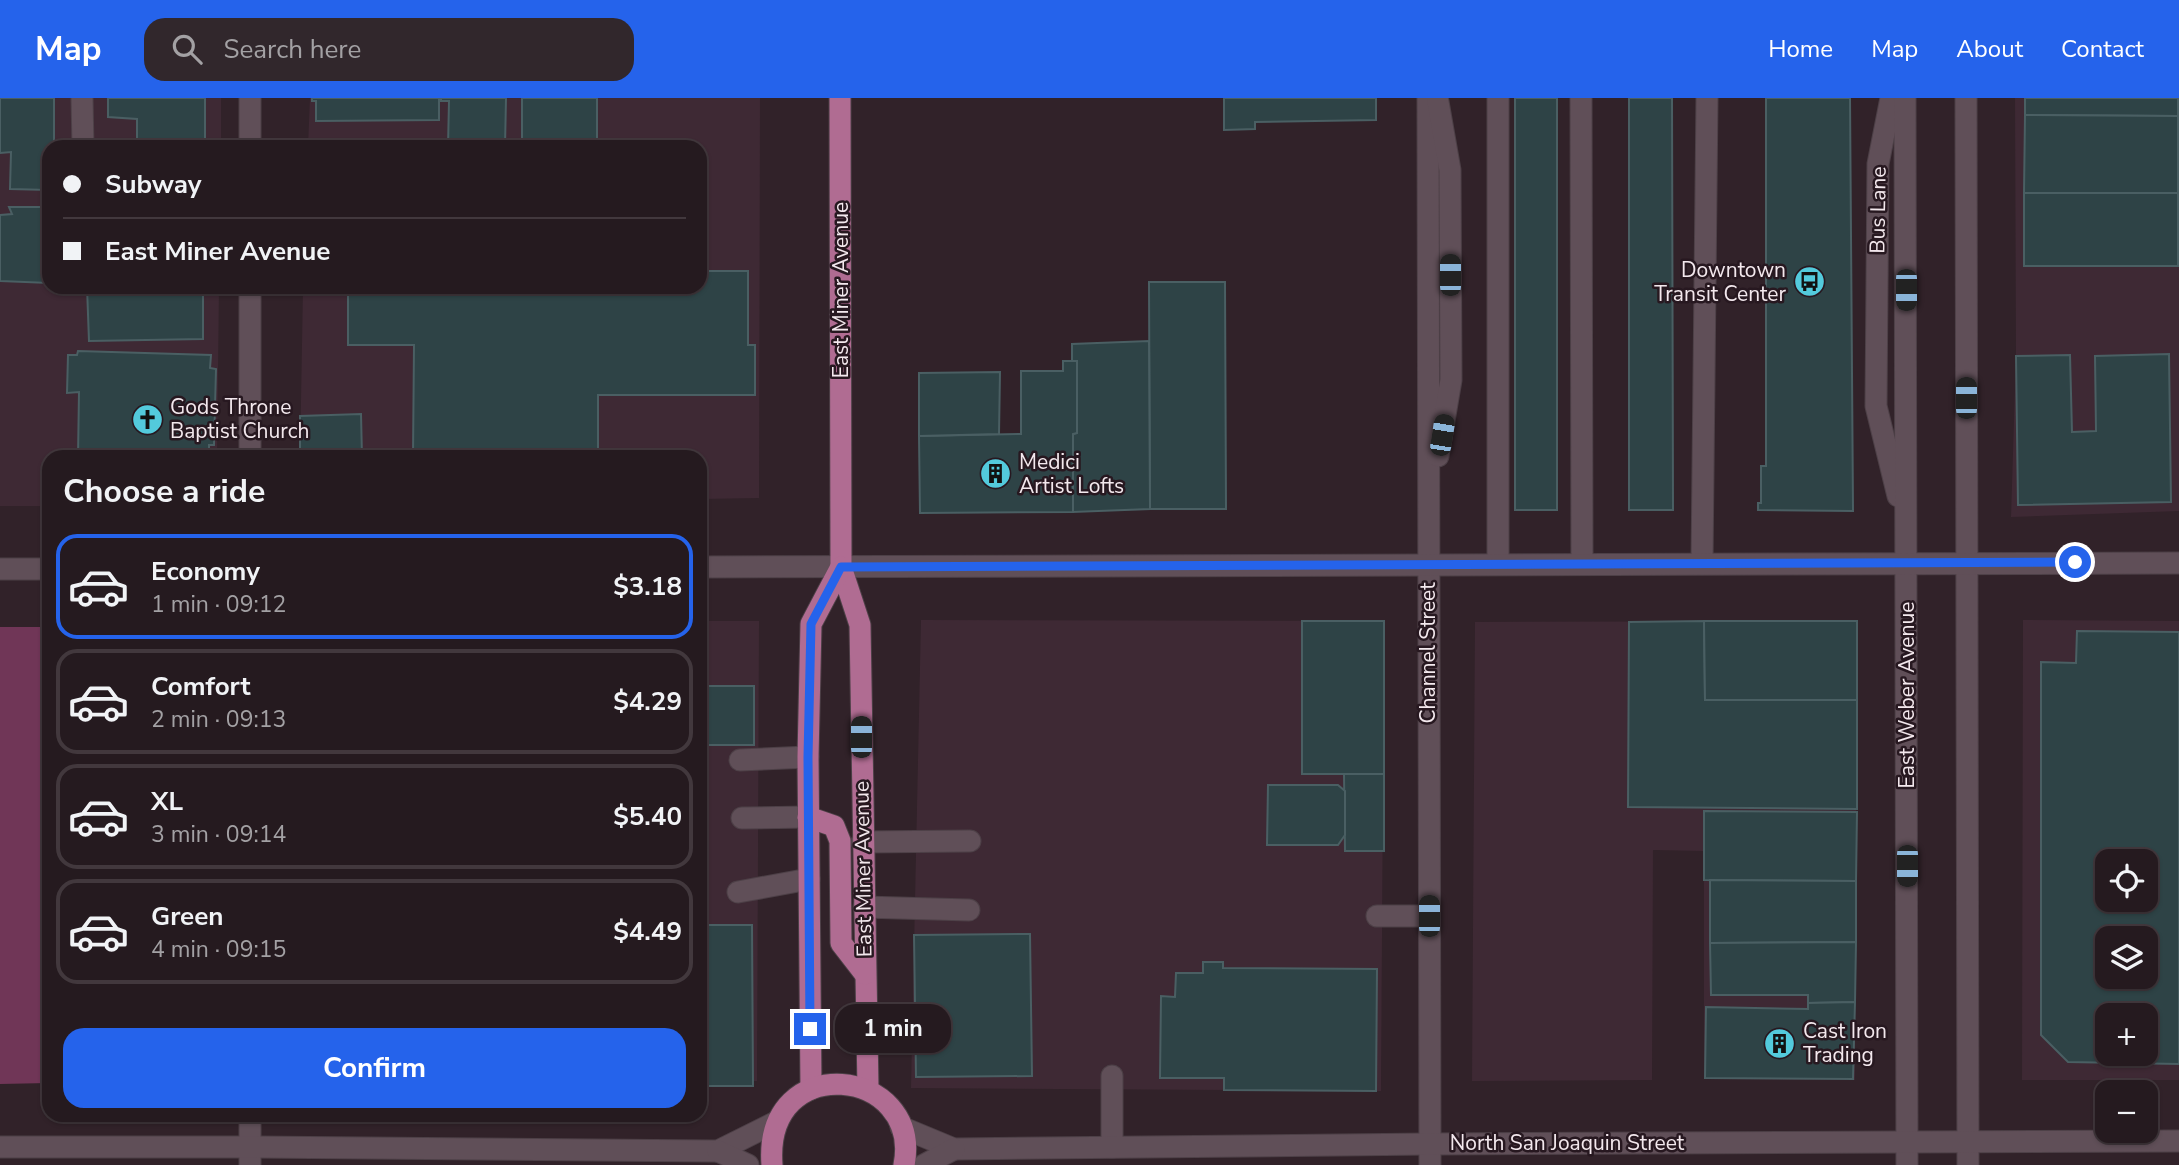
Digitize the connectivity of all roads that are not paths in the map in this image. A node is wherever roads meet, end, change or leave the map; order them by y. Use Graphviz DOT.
graph roads {
  1 [pos="82,98"];
  2 [pos="250,98"];
  3 [pos="840,98"];
  4 [pos="1428,98"];
  5 [pos="1437,98"];
  6 [pos="1498,98"];
  7 [pos="1581,98"];
  8 [pos="1707,98"];
  9 [pos="1891,98"];
  10 [pos="1905,98"];
  11 [pos="1966,98"];
  12 [pos="83,140"];
  13 [pos="250,140"];
  14 [pos="250,294"];
  15 [pos="250,450"];
  16 [pos="1428,517"];
  17 [pos="1906,528"];
  18 [pos="1965,562"];
  19 [pos="1498,563"];
  20 [pos="1582,563"];
  21 [pos="1702,563"];
  22 [pos="1907,563"];
  23 [pos="2179,563"];
  24 [pos="1428,564"];
  25 [pos="707,567"];
  26 [pos="841,567"];
  27 [pos="0,569"];
  28 [pos="42,569"];
  29 [pos="808,757"];
  30 [pos="740,760"];
  31 [pos="808,817"];
  32 [pos="742,818"];
  33 [pos="862,842"];
  34 [pos="970,842"];
  35 [pos="809,879"];
  36 [pos="738,891"];
  37 [pos="839,896"];
  38 [pos="864,907"];
  39 [pos="969,910"];
  40 [pos="1377,916"];
  41 [pos="1429,916"];
  42 [pos="865,974"];
  43 [pos="1112,1076"];
  44 [pos="811,1089"];
  45 [pos="868,1090"];
  46 [pos="250,1122"];
  47 [pos="776,1122"];
  48 [pos="901,1127"];
  49 [pos="1968,1142"];
  50 [pos="2179,1142"];
  51 [pos="1907,1143"];
  52 [pos="0,1147"];
  53 [pos="1112,1147"];
  54 [pos="954,1149"];
  55 [pos="718,1151"];
  56 [pos="1430,1154"];
  57 [pos="250,1156"];
  58 [pos="748,1165"];
  59 [pos="772,1165"];
  60 [pos="904,1165"];
  61 [pos="923,1165"];
  62 [pos="1907,1165"];
  63 [pos="1968,1165"];
  1 -- 12 [label="street"];
  2 -- 13 [label="street"];
  3 -- 26 [label="main road, East Miner Avenue"];
  4 -- 16 [label="street, Channel Street"];
  5 -- 16 [label="street"];
  6 -- 19 [label="street"];
  7 -- 20 [label="street"];
  8 -- 21 [label="street"];
  9 -- 17 [label="street, Bus Lane"];
  10 -- 17 [label="street, East Weber Avenue"];
  11 -- 18 [label="street"];
  14 -- 15 [label="street"];
  16 -- 24 [label="street, Channel Street"];
  17 -- 22 [label="street, East Weber Avenue"];
  18 -- 22 [label="street"];
  18 -- 23 [label="street"];
  18 -- 49 [label="street"];
  19 -- 20 [label="street"];
  19 -- 24 [label="street"];
  20 -- 21 [label="street"];
  21 -- 22 [label="street"];
  22 -- 51 [label="street, East Weber Avenue"];
  24 -- 26 [label="street"];
  24 -- 41 [label="street, Channel Street"];
  25 -- 26 [label="street"];
  26 -- 29 [label="main road, East Miner Avenue"];
  26 -- 33 [label="main road, East Miner Avenue"];
  27 -- 28 [label="street"];
  29 -- 30 [label="street"];
  29 -- 31 [label="main road, East Miner Avenue"];
  31 -- 32 [label="street"];
  31 -- 35 [label="main road, East Miner Avenue"];
  31 -- 37 [label="main road"];
  33 -- 34 [label="street"];
  33 -- 38 [label="main road, East Miner Avenue"];
  35 -- 36 [label="street"];
  35 -- 37 [label="main road"];
  35 -- 44 [label="main road, East Miner Avenue"];
  37 -- 42 [label="main road"];
  38 -- 39 [label="street"];
  38 -- 42 [label="main road, East Miner Avenue"];
  40 -- 41 [label="street"];
  41 -- 56 [label="street, Channel Street"];
  42 -- 45 [label="main road, East Miner Avenue"];
  43 -- 53 [label="street"];
  44 -- 45 [label="main road"];
  44 -- 47 [label="main road"];
  45 -- 48 [label="main road"];
  46 -- 57 [label="street"];
  47 -- 55 [label="street"];
  47 -- 59 [label="main road"];
  48 -- 54 [label="street, North San Joaquin Street"];
  48 -- 60 [label="main road"];
  49 -- 50 [label="street, North San Joaquin Street"];
  49 -- 51 [label="street, North San Joaquin Street"];
  49 -- 63 [label="street"];
  51 -- 56 [label="street, North San Joaquin Street"];
  51 -- 62 [label="street, East Weber Avenue"];
  52 -- 57 [label="street"];
  53 -- 54 [label="street, North San Joaquin Street"];
  53 -- 56 [label="street, North San Joaquin Street"];
  54 -- 61 [label="street, North San Joaquin Street"];
  55 -- 57 [label="street"];
  55 -- 58 [label="street"];
}
